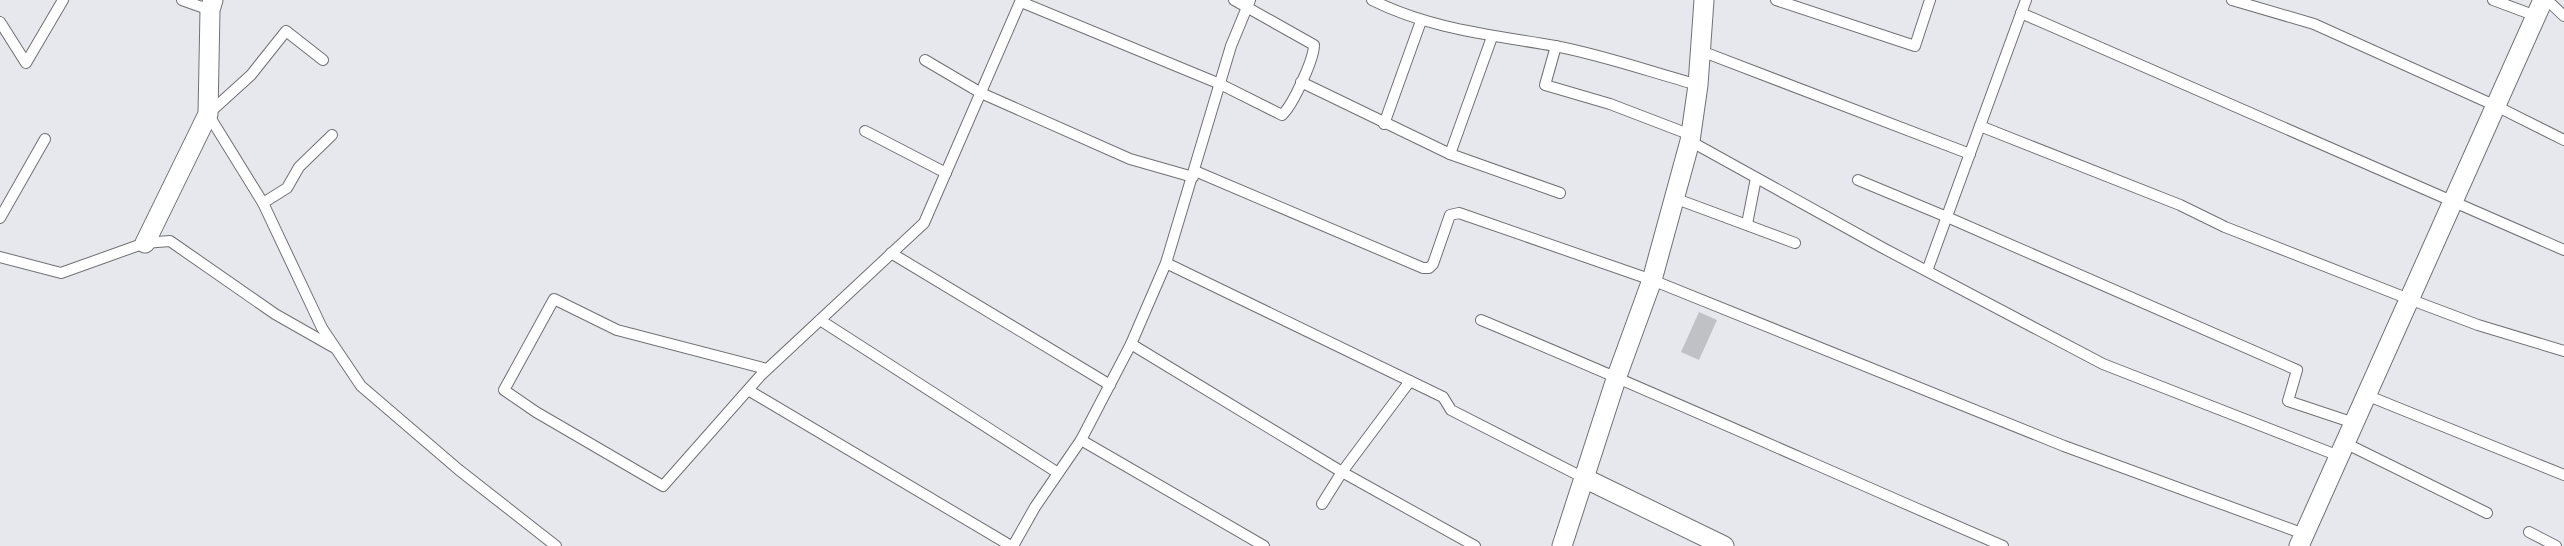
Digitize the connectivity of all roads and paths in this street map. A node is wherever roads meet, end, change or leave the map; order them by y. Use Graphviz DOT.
graph roads {
  1 [pos="63,0"];
  2 [pos="182,0"];
  3 [pos="1234,0"];
  4 [pos="1372,0"];
  5 [pos="1703,0"];
  6 [pos="1776,0"];
  7 [pos="1930,0"];
  8 [pos="2026,0"];
  9 [pos="2232,0"];
  10 [pos="2492,0"];
  11 [pos="2547,0"];
  12 [pos="1021,1"];
  13 [pos="1248,3"];
  14 [pos="212,5"];
  15 [pos="2539,8"];
  16 [pos="2021,13"];
  17 [pos="2564,16"];
  18 [pos="1421,21"];
  19 [pos="0,22"];
  20 [pos="1492,37"];
  21 [pos="1556,46"];
  22 [pos="1701,51"];
  23 [pos="323,60"];
  24 [pos="925,60"];
  25 [pos="1301,82"];
  26 [pos="1220,84"];
  27 [pos="1698,85"];
  28 [pos="981,93"];
  29 [pos="2496,106"];
  30 [pos="208,114"];
  31 [pos="1384,124"];
  32 [pos="1980,126"];
  33 [pos="865,131"];
  34 [pos="332,135"];
  35 [pos="1691,138"];
  36 [pos="45,139"];
  37 [pos="2564,140"];
  38 [pos="1450,154"];
  39 [pos="1970,154"];
  40 [pos="946,173"];
  41 [pos="1194,174"];
  42 [pos="1756,178"];
  43 [pos="1858,180"];
  44 [pos="1560,193"];
  45 [pos="1674,198"];
  46 [pos="2452,202"];
  47 [pos="263,203"];
  48 [pos="1947,217"];
  49 [pos="0,218"];
  50 [pos="1747,224"];
  51 [pos="145,243"];
  52 [pos="1796,243"];
  53 [pos="2564,250"];
  54 [pos="891,253"];
  55 [pos="0,258"];
  56 [pos="1166,263"];
  57 [pos="1927,271"];
  58 [pos="1652,280"];
  59 [pos="2409,299"];
  60 [pos="820,320"];
  61 [pos="1480,320"];
  62 [pos="1131,344"];
  63 [pos="336,349"];
  64 [pos="2564,351"];
  65 [pos="767,369"];
  66 [pos="1616,376"];
  67 [pos="1410,381"];
  68 [pos="1110,385"];
  69 [pos="748,390"];
  70 [pos="2366,395"];
  71 [pos="2354,423"];
  72 [pos="1081,440"];
  73 [pos="2342,449"];
  74 [pos="1342,472"];
  75 [pos="1058,473"];
  76 [pos="2564,475"];
  77 [pos="1584,478"];
  78 [pos="1322,504"];
  79 [pos="2487,513"];
  80 [pos="2529,532"];
  81 [pos="2302,540"];
  82 [pos="556,546"];
  83 [pos="1012,546"];
  84 [pos="1264,546"];
  85 [pos="1475,546"];
  86 [pos="1562,546"];
  87 [pos="1724,546"];
  88 [pos="2003,546"];
  89 [pos="2556,546"];
  1 -- 19 [label="lane"];
  2 -- 14 [label="lane"];
  3 -- 13 [label="lane"];
  4 -- 18 [label="lane"];
  5 -- 22 [label="street"];
  6 -- 7 [label="lane"];
  8 -- 16 [label="lane"];
  9 -- 29 [label="lane"];
  10 -- 15 [label="lane"];
  11 -- 17 [label="lane"];
  12 -- 26 [label="lane"];
  12 -- 28 [label="lane"];
  13 -- 25 [label="lane"];
  13 -- 26 [label="lane"];
  14 -- 30 [label="street"];
  15 -- 29 [label="street"];
  16 -- 32 [label="lane"];
  16 -- 46 [label="lane"];
  18 -- 20 [label="lane"];
  18 -- 31 [label="lane"];
  20 -- 21 [label="lane"];
  20 -- 38 [label="lane"];
  21 -- 27 [label="lane"];
  21 -- 35 [label="lane"];
  22 -- 27 [label="street"];
  22 -- 39 [label="lane"];
  23 -- 30 [label="lane"];
  24 -- 28 [label="lane"];
  25 -- 26 [label="lane"];
  25 -- 31 [label="lane"];
  26 -- 41 [label="lane"];
  27 -- 35 [label="street"];
  28 -- 40 [label="lane"];
  28 -- 41 [label="lane"];
  29 -- 37 [label="lane"];
  29 -- 46 [label="street"];
  30 -- 47 [label="lane"];
  30 -- 51 [label="street"];
  31 -- 38 [label="lane"];
  32 -- 39 [label="lane"];
  32 -- 59 [label="lane"];
  33 -- 40 [label="lane"];
  34 -- 47 [label="lane"];
  35 -- 42 [label="lane"];
  35 -- 45 [label="street"];
  36 -- 49 [label="lane"];
  38 -- 44 [label="lane"];
  39 -- 48 [label="lane"];
  40 -- 54 [label="lane"];
  41 -- 56 [label="lane"];
  41 -- 58 [label="lane"];
  42 -- 50 [label="lane"];
  42 -- 57 [label="lane"];
  43 -- 48 [label="lane"];
  45 -- 50 [label="lane"];
  45 -- 58 [label="street"];
  46 -- 53 [label="lane"];
  46 -- 59 [label="street"];
  47 -- 63 [label="lane"];
  48 -- 57 [label="lane"];
  48 -- 71 [label="lane"];
  50 -- 52 [label="lane"];
  51 -- 55 [label="lane"];
  51 -- 63 [label="lane"];
  54 -- 60 [label="lane"];
  54 -- 68 [label="lane"];
  56 -- 62 [label="lane"];
  56 -- 67 [label="lane"];
  57 -- 73 [label="lane"];
  58 -- 66 [label="street"];
  58 -- 81 [label="lane"];
  59 -- 64 [label="lane"];
  59 -- 70 [label="street"];
  60 -- 65 [label="lane"];
  60 -- 75 [label="lane"];
  61 -- 66 [label="lane"];
  62 -- 68 [label="lane"];
  62 -- 74 [label="lane"];
  63 -- 82 [label="lane"];
  65 -- 69 [label="lane"];
  65 -- 69 [label="lane"];
  66 -- 77 [label="street"];
  66 -- 88 [label="lane"];
  67 -- 74 [label="lane"];
  67 -- 77 [label="lane"];
  68 -- 72 [label="lane"];
  69 -- 83 [label="lane"];
  70 -- 71 [label="street"];
  70 -- 76 [label="lane"];
  71 -- 73 [label="street"];
  72 -- 75 [label="lane"];
  72 -- 84 [label="lane"];
  73 -- 79 [label="lane"];
  73 -- 81 [label="street"];
  74 -- 78 [label="lane"];
  74 -- 85 [label="lane"];
  75 -- 83 [label="lane"];
  77 -- 86 [label="street"];
  77 -- 87 [label="street"];
  80 -- 89 [label="lane"];
}
